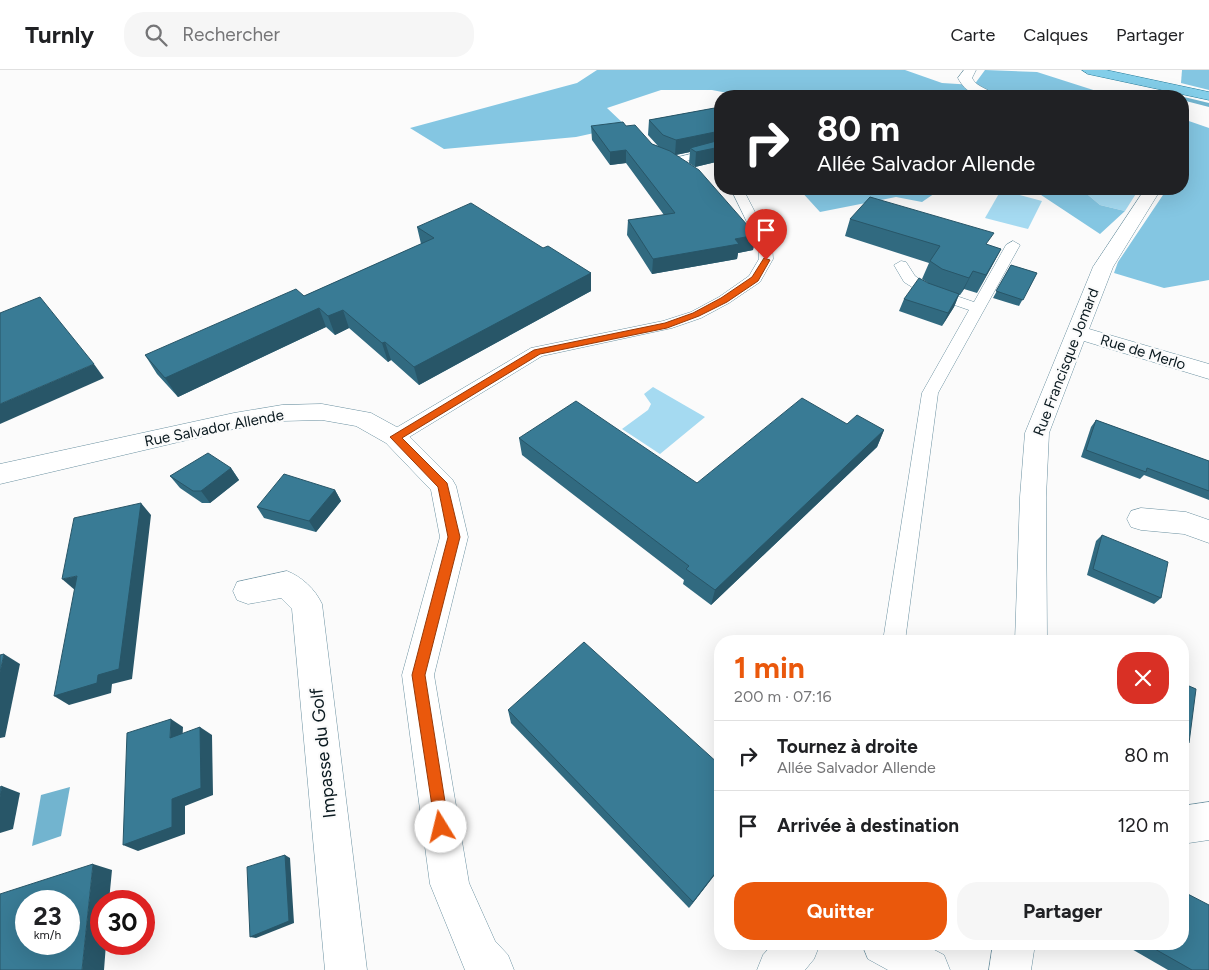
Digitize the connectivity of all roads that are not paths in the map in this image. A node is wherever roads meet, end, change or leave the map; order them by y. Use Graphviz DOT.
graph roads {
  1 [pos="970,70"];
  2 [pos="1088,70"];
  3 [pos="977,90"];
  4 [pos="1181,90"];
  5 [pos="1189,92"];
  6 [pos="1209,96"];
  7 [pos="714,151"];
  8 [pos="686,170"];
  9 [pos="741,195"];
  10 [pos="1150,195"];
  11 [pos="734,214"];
  12 [pos="753,220"];
  13 [pos="1013,245"];
  14 [pos="902,265"];
  15 [pos="978,308"];
  16 [pos="1077,332"];
  17 [pos="1209,372"];
  18 [pos="395,437"];
  19 [pos="0,474"];
  20 [pos="1141,519"];
  21 [pos="1209,532"];
  22 [pos="248,591"];
  23 [pos="895,635"];
  24 [pos="1031,635"];
  25 [pos="1209,821"];
  26 [pos="1189,824"];
  27 [pos="794,950"];
  28 [pos="894,950"];
  29 [pos="1013,950"];
  30 [pos="346,970"];
  31 [pos="493,970"];
  32 [pos="778,970"];
  33 [pos="929,970"];
  34 [pos="1010,970"];
  1 -- 3 [label="street"];
  2 -- 4 [label="main road"];
  5 -- 6 [label="main road"];
  7 -- 8 [label="lane"];
  9 -- 12 [label="lane"];
  10 -- 16 [label="street, Rue Francisque Jomard"];
  11 -- 12 [label="lane"];
  12 -- 18 [label="lane"];
  13 -- 15 [label="lane"];
  14 -- 15 [label="lane"];
  15 -- 23 [label="lane"];
  16 -- 17 [label="street, Rue de Merlo"];
  16 -- 24 [label="street, Rue Francisque Jomard"];
  18 -- 19 [label="street, Rue Salvador Allende"];
  18 -- 31 [label="street, Rue Salvador Allende"];
  20 -- 21 [label="street"];
  22 -- 30 [label="street, Impasse du Golf"];
  25 -- 26 [label="street"];
  27 -- 32 [label="street"];
  28 -- 33 [label="street"];
  29 -- 34 [label="street"];
}
